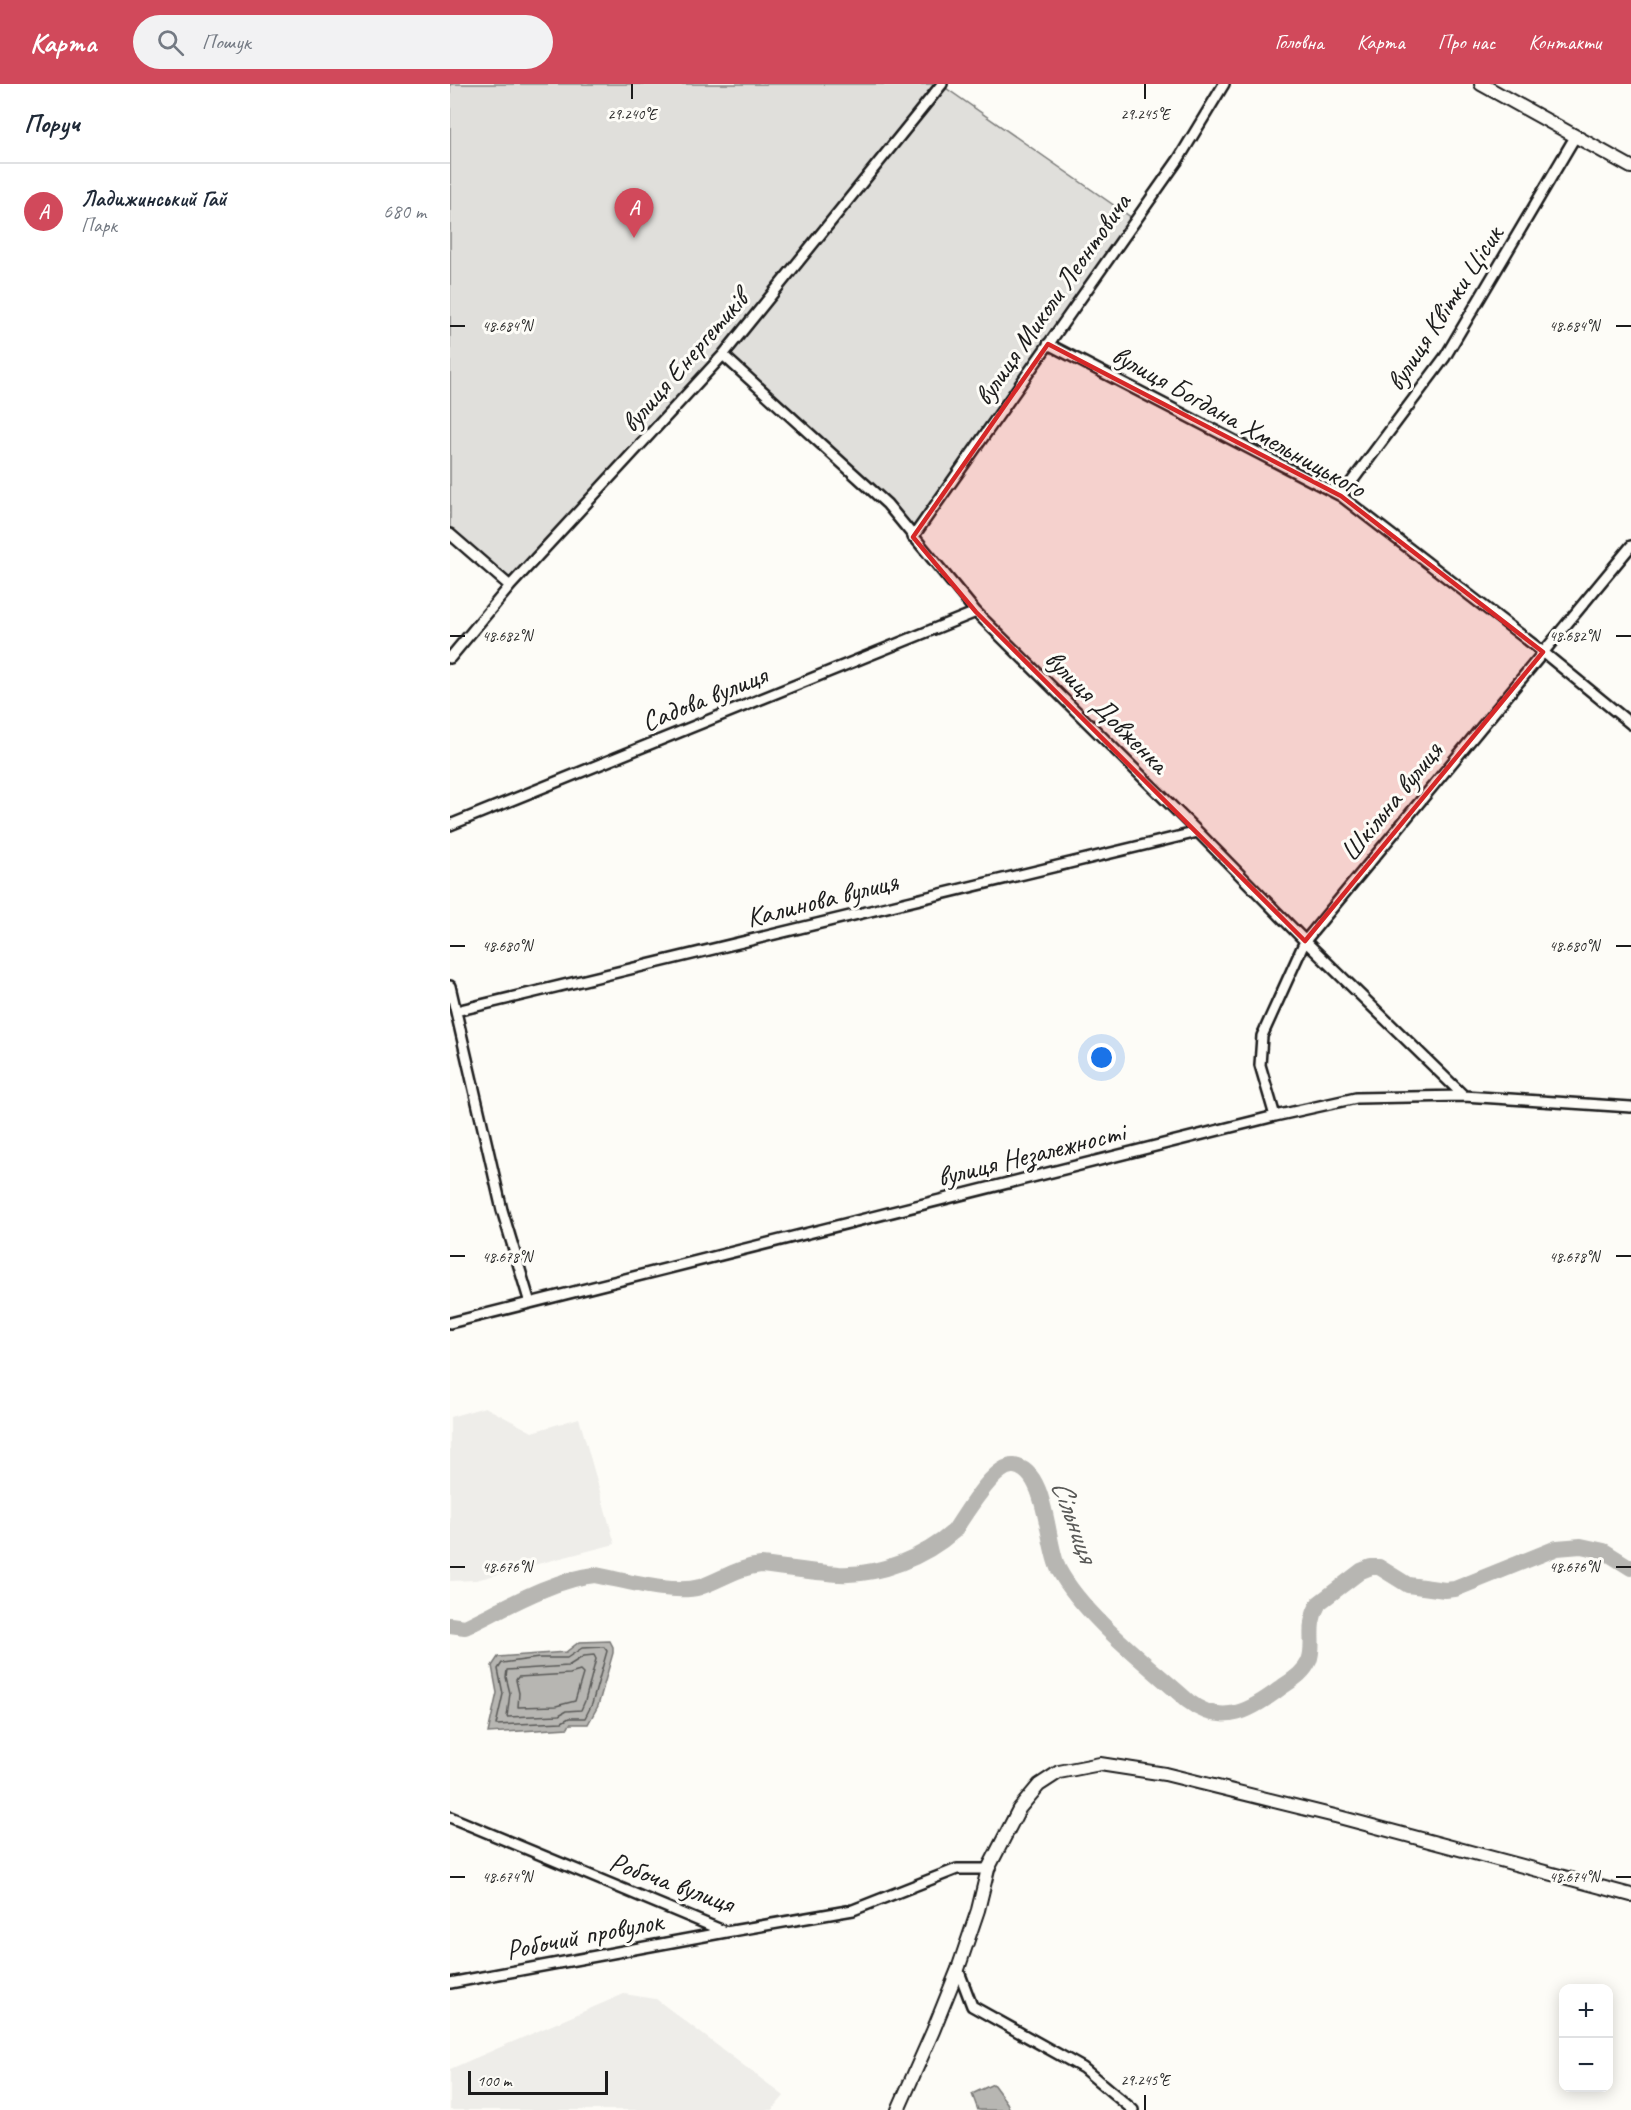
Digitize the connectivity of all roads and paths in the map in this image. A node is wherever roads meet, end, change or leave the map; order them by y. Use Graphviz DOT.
graph roads {
  1 [pos="942,84"];
  2 [pos="1224,84"];
  3 [pos="1480,84"];
  4 [pos="1575,136"];
  5 [pos="1631,167"];
  6 [pos="1048,344"];
  7 [pos="723,355"];
  8 [pos="1341,496"];
  9 [pos="450,534"];
  10 [pos="913,537"];
  11 [pos="1631,546"];
  12 [pos="510,586"];
  13 [pos="975,612"];
  14 [pos="1543,652"];
  15 [pos="450,658"];
  16 [pos="1631,724"];
  17 [pos="450,825"];
  18 [pos="1198,832"];
  19 [pos="1305,941"];
  20 [pos="450,986"];
  21 [pos="456,1011"];
  22 [pos="1464,1096"];
  23 [pos="1631,1107"];
  24 [pos="1275,1116"];
  25 [pos="531,1303"];
  26 [pos="450,1323"];
  27 [pos="450,1817"];
  28 [pos="988,1869"];
  29 [pos="1631,1895"];
  30 [pos="726,1932"];
  31 [pos="958,1969"];
  32 [pos="450,1983"];
  33 [pos="898,2110"];
  34 [pos="1133,2110"];
  1 -- 7 [label="street, вулиця Енергетиків"];
  2 -- 6 [label="street, вулиця Миколи Леонтовича"];
  3 -- 4 [label="street"];
  4 -- 5 [label="street"];
  4 -- 8 [label="street, вулиця Квітки Цісик"];
  6 -- 8 [label="street, вулиця Богдана Хмельницького"];
  6 -- 10 [label="street, вулиця Миколи Леонтовича"];
  7 -- 10 [label="street, вулиця Довженка"];
  7 -- 12 [label="street, вулиця Енергетиків"];
  8 -- 14 [label="street, вулиця Богдана Хмельницького"];
  9 -- 12 [label="street"];
  10 -- 13 [label="street, вулиця Довженка"];
  11 -- 14 [label="street, Шкільна вулиця"];
  12 -- 15 [label="street, вулиця Енергетиків"];
  13 -- 17 [label="street, Садова вулиця"];
  13 -- 18 [label="street, вулиця Довженка"];
  14 -- 16 [label="street, вулиця Богдана Хмельницького"];
  14 -- 19 [label="street, Шкільна вулиця"];
  18 -- 19 [label="street, вулиця Довженка"];
  18 -- 21 [label="street, Калинова вулиця"];
  19 -- 22 [label="street, вулиця Довженка"];
  19 -- 24 [label="street, Шкільна вулиця"];
  20 -- 21 [label="street"];
  21 -- 25 [label="street"];
  22 -- 23 [label="street, вулиця Незалежності"];
  22 -- 24 [label="street, вулиця Незалежності"];
  24 -- 25 [label="street, вулиця Незалежності"];
  25 -- 26 [label="street, вулиця Незалежності"];
  27 -- 30 [label="street, Робоча вулиця"];
  28 -- 29 [label="street"];
  28 -- 30 [label="street, Робоча вулиця"];
  28 -- 31 [label="street"];
  30 -- 32 [label="street, Робочий провулок"];
  31 -- 33 [label="street"];
  31 -- 34 [label="street"];
}
